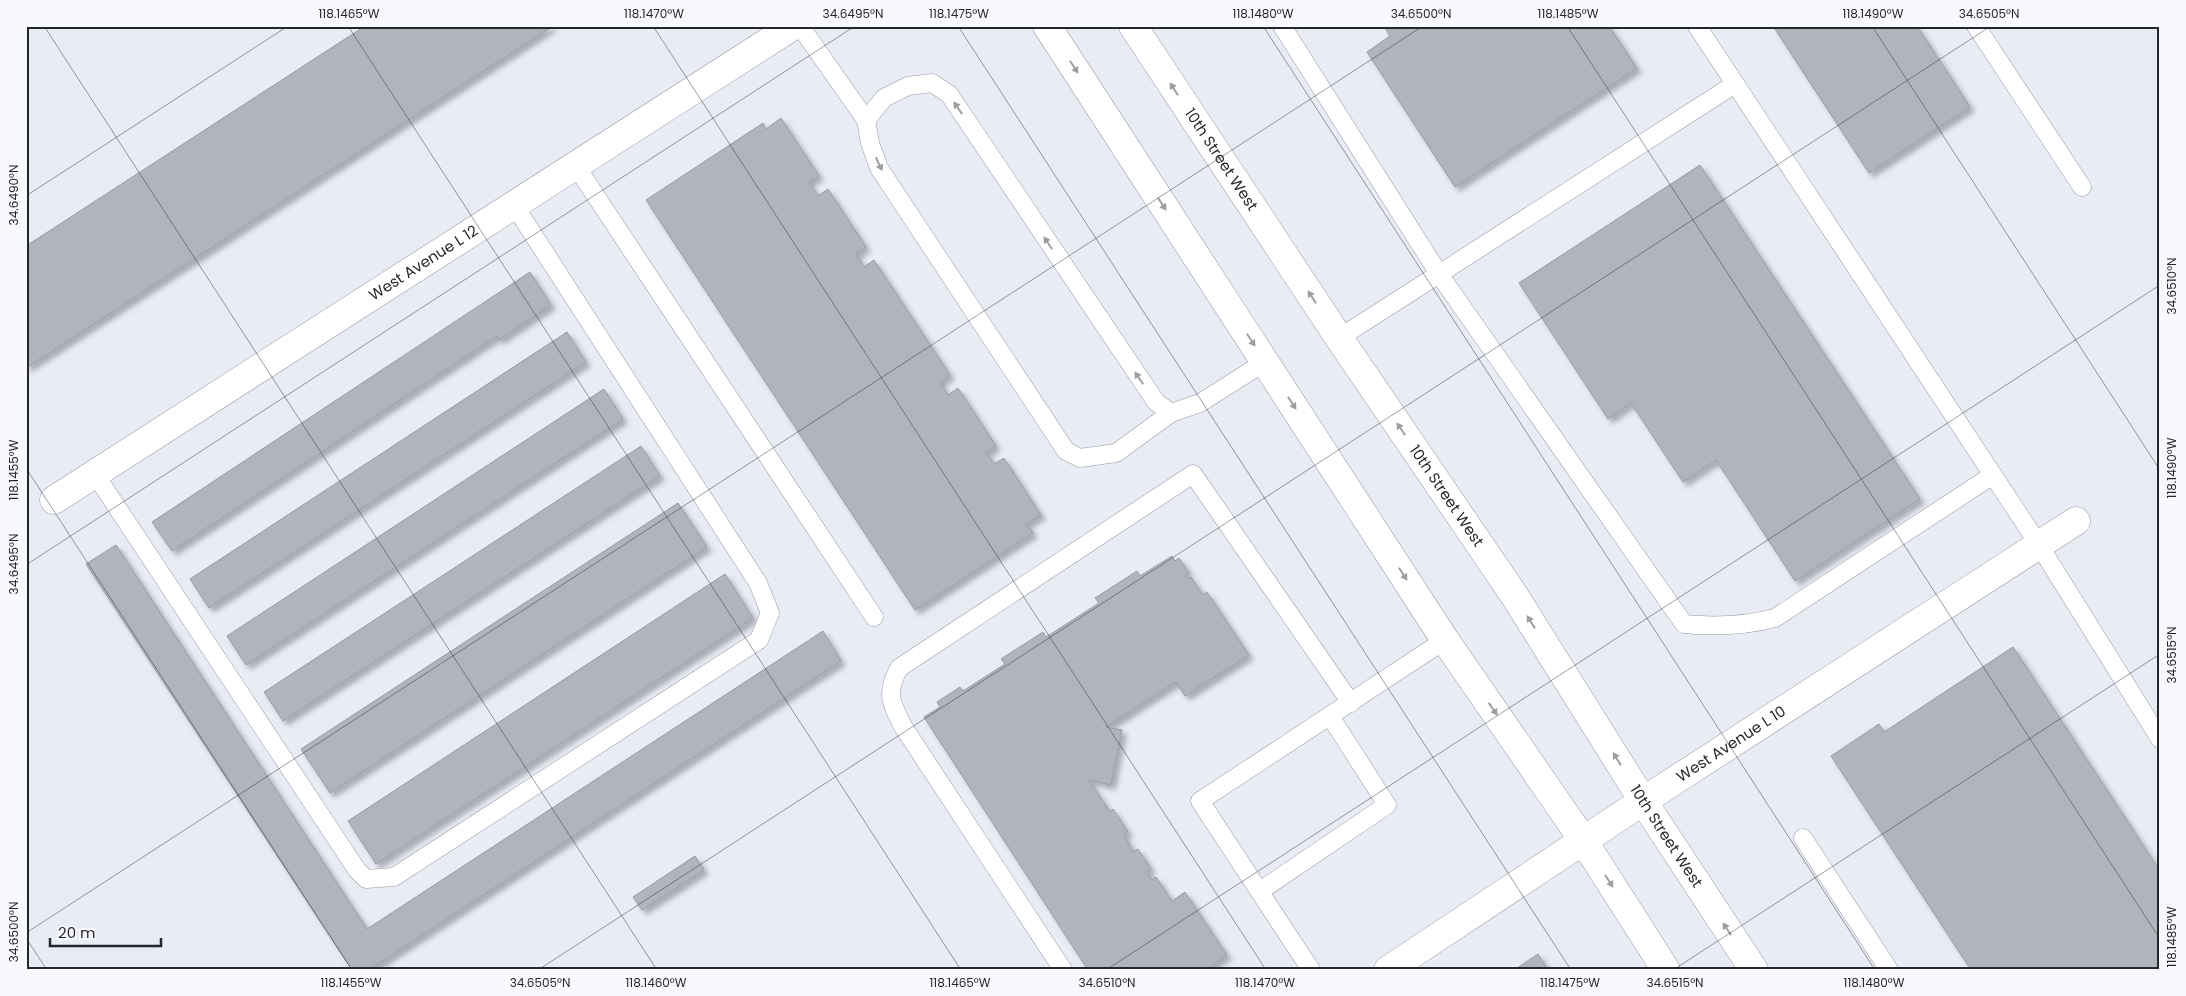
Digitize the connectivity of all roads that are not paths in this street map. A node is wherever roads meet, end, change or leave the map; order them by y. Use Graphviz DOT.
graph roads {
  1 [pos="793,26"];
  2 [pos="800,26"];
  3 [pos="1047,26"];
  4 [pos="1133,26"];
  5 [pos="1282,26"];
  6 [pos="1697,26"];
  7 [pos="1976,26"];
  8 [pos="1735,84"];
  9 [pos="866,120"];
  10 [pos="576,166"];
  11 [pos="2082,187"];
  12 [pos="514,205"];
  13 [pos="1439,274"];
  14 [pos="1339,338"];
  15 [pos="1265,362"];
  16 [pos="1171,413"];
  17 [pos="95,474"];
  18 [pos="1993,475"];
  19 [pos="54,500"];
  20 [pos="2076,521"];
  21 [pos="2039,545"];
  22 [pos="874,617"];
  23 [pos="1445,640"];
  24 [pos="1351,702"];
  25 [pos="1330,716"];
  26 [pos="2160,739"];
  27 [pos="1643,801"];
  28 [pos="1803,838"];
  29 [pos="1583,840"];
  30 [pos="1260,891"];
  31 [pos="1063,970"];
  32 [pos="1311,970"];
  33 [pos="1388,970"];
  34 [pos="1666,970"];
  35 [pos="1754,970"];
  36 [pos="1889,970"];
  1 -- 10 [label="main road, West Avenue L 12"];
  2 -- 9 [label="lane"];
  3 -- 15 [label="main road, one-way"];
  14 -- 4 [label="main road, 10th Street West, one-way"];
  5 -- 13 [label="lane"];
  6 -- 8 [label="lane"];
  7 -- 11 [label="lane"];
  8 -- 13 [label="lane"];
  8 -- 18 [label="lane"];
  16 -- 9 [label="lane, one-way"];
  9 -- 16 [label="lane, one-way"];
  10 -- 12 [label="main road, West Avenue L 12"];
  10 -- 22 [label="lane"];
  12 -- 17 [label="main road, West Avenue L 12"];
  12 -- 17 [label="lane"];
  13 -- 14 [label="lane"];
  13 -- 18 [label="lane"];
  27 -- 14 [label="main road, 10th Street West, one-way"];
  15 -- 16 [label="lane"];
  15 -- 23 [label="main road, one-way"];
  17 -- 19 [label="main road, West Avenue L 12"];
  18 -- 21 [label="lane"];
  20 -- 21 [label="main road, West Avenue L 10"];
  21 -- 26 [label="lane"];
  21 -- 27 [label="main road, West Avenue L 10"];
  23 -- 24 [label="lane"];
  23 -- 29 [label="main road, one-way"];
  24 -- 25 [label="lane"];
  24 -- 31 [label="lane"];
  25 -- 30 [label="lane"];
  25 -- 30 [label="lane"];
  27 -- 29 [label="main road, West Avenue L 10"];
  35 -- 27 [label="main road, 10th Street West, one-way"];
  28 -- 36 [label="lane"];
  29 -- 33 [label="main road, West Avenue L 10"];
  29 -- 34 [label="main road, one-way"];
  30 -- 32 [label="lane"];
}
